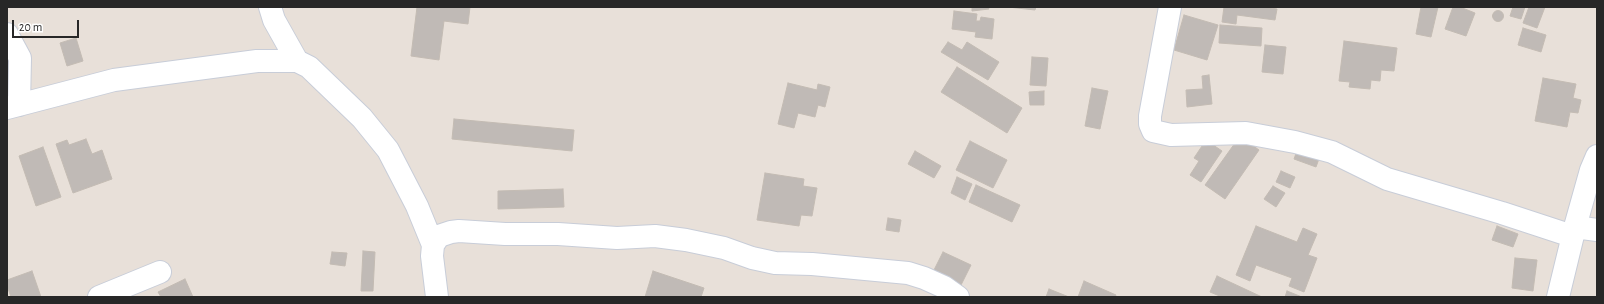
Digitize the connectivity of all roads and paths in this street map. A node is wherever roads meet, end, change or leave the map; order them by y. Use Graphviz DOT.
graph roads {
  1 [pos="270,7"];
  2 [pos="1170,7"];
  3 [pos="7,34"];
  4 [pos="297,61"];
  5 [pos="13,106"];
  6 [pos="1597,156"];
  7 [pos="1597,230"];
  8 [pos="1574,231"];
  9 [pos="433,245"];
  10 [pos="160,272"];
  11 [pos="99,297"];
  12 [pos="437,297"];
  13 [pos="958,297"];
  14 [pos="1558,297"];
  1 -- 4 [label="street"];
  2 -- 8 [label="street"];
  3 -- 5 [label="street"];
  4 -- 5 [label="street"];
  4 -- 9 [label="street"];
  6 -- 8 [label="street"];
  7 -- 8 [label="street"];
  8 -- 14 [label="street"];
  9 -- 12 [label="street"];
  9 -- 13 [label="street"];
  10 -- 11 [label="street"];
}
